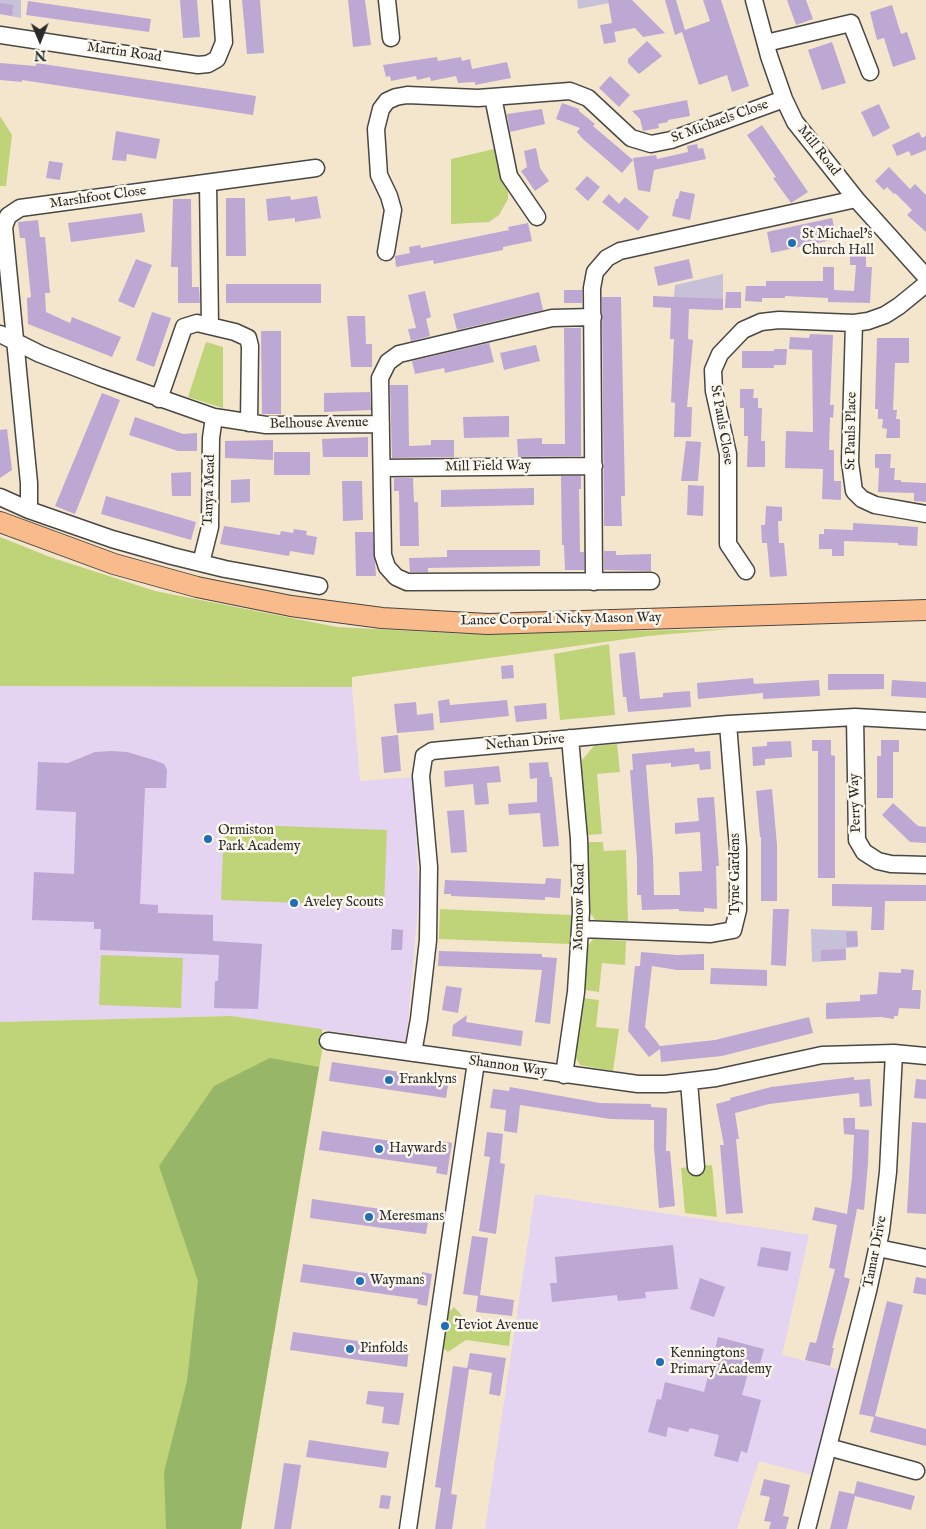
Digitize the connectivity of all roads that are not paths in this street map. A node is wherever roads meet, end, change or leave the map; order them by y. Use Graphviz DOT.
graph roads {
  1 [pos="220,0"];
  2 [pos="387,0"];
  3 [pos="754,0"];
  4 [pos="0,35"];
  5 [pos="391,38"];
  6 [pos="766,43"];
  7 [pos="870,72"];
  8 [pos="493,97"];
  9 [pos="784,99"];
  10 [pos="316,168"];
  11 [pos="208,183"];
  12 [pos="856,199"];
  13 [pos="537,218"];
  14 [pos="386,252"];
  15 [pos="926,277"];
  16 [pos="926,284"];
  17 [pos="593,317"];
  18 [pos="854,323"];
  19 [pos="210,325"];
  20 [pos="0,334"];
  21 [pos="16,342"];
  22 [pos="159,399"];
  23 [pos="214,417"];
  24 [pos="249,423"];
  25 [pos="382,424"];
  26 [pos="594,466"];
  27 [pos="382,468"];
  28 [pos="0,497"];
  29 [pos="29,510"];
  30 [pos="926,514"];
  31 [pos="0,522"];
  32 [pos="201,563"];
  33 [pos="746,572"];
  34 [pos="651,581"];
  35 [pos="594,582"];
  36 [pos="319,586"];
  37 [pos="926,610"];
  38 [pos="855,717"];
  39 [pos="926,720"];
  40 [pos="728,724"];
  41 [pos="570,738"];
  42 [pos="926,865"];
  43 [pos="581,929"];
  44 [pos="328,1041"];
  45 [pos="412,1053"];
  46 [pos="894,1053"];
  47 [pos="926,1056"];
  48 [pos="476,1062"];
  49 [pos="564,1075"];
  50 [pos="689,1082"];
  51 [pos="696,1167"];
  52 [pos="878,1248"];
  53 [pos="926,1258"];
  54 [pos="828,1447"];
  55 [pos="916,1471"];
  56 [pos="408,1529"];
  57 [pos="807,1529"];
  1 -- 4 [label="street, Martin Road"];
  2 -- 5 [label="street"];
  3 -- 6 [label="street, Mill Road"];
  6 -- 7 [label="street"];
  6 -- 9 [label="street, Mill Road"];
  8 -- 9 [label="street, St Michaels Close"];
  8 -- 13 [label="street"];
  8 -- 14 [label="street, St Michaels Close"];
  9 -- 12 [label="street, Mill Road"];
  10 -- 11 [label="street, Marshfoot Close"];
  11 -- 19 [label="street"];
  11 -- 21 [label="street, Marshfoot Close"];
  12 -- 15 [label="street, Mill Road"];
  12 -- 17 [label="street"];
  16 -- 18 [label="street, St Pauls Close"];
  17 -- 25 [label="street, Belhouse Avenue"];
  17 -- 26 [label="street"];
  18 -- 30 [label="street, St Pauls Place"];
  18 -- 33 [label="street, St Pauls Close"];
  19 -- 22 [label="street"];
  19 -- 24 [label="street"];
  20 -- 21 [label="street, Belhouse Avenue"];
  21 -- 22 [label="street, Belhouse Avenue"];
  21 -- 29 [label="street"];
  22 -- 23 [label="street, Belhouse Avenue"];
  23 -- 24 [label="street, Belhouse Avenue"];
  23 -- 32 [label="street, Tanya Mead"];
  24 -- 25 [label="street, Belhouse Avenue"];
  25 -- 27 [label="street"];
  26 -- 27 [label="street, Mill Field Way"];
  26 -- 35 [label="street"];
  27 -- 35 [label="street"];
  28 -- 29 [label="street"];
  29 -- 32 [label="street"];
  31 -- 37 [label="main road, Lance Corporal Nicky Mason Way"];
  32 -- 36 [label="street"];
  34 -- 35 [label="street"];
  38 -- 39 [label="street, Nethan Drive"];
  38 -- 40 [label="street, Nethan Drive"];
  38 -- 42 [label="street, Perry Way"];
  40 -- 41 [label="street, Nethan Drive"];
  40 -- 43 [label="street, Tyne Gardens"];
  41 -- 43 [label="street, Monnow Road"];
  41 -- 45 [label="street, Nethan Drive"];
  43 -- 49 [label="street, Monnow Road"];
  44 -- 45 [label="street, Shannon Way"];
  45 -- 48 [label="street, Shannon Way"];
  46 -- 47 [label="street, Shannon Way"];
  46 -- 50 [label="street, Shannon Way"];
  46 -- 52 [label="street, Tamar Drive"];
  48 -- 49 [label="street, Shannon Way"];
  48 -- 56 [label="street"];
  49 -- 50 [label="street, Shannon Way"];
  50 -- 51 [label="street"];
  52 -- 53 [label="street"];
  52 -- 54 [label="street, Tamar Drive"];
  54 -- 55 [label="street"];
  54 -- 57 [label="street, Tamar Drive"];
}
